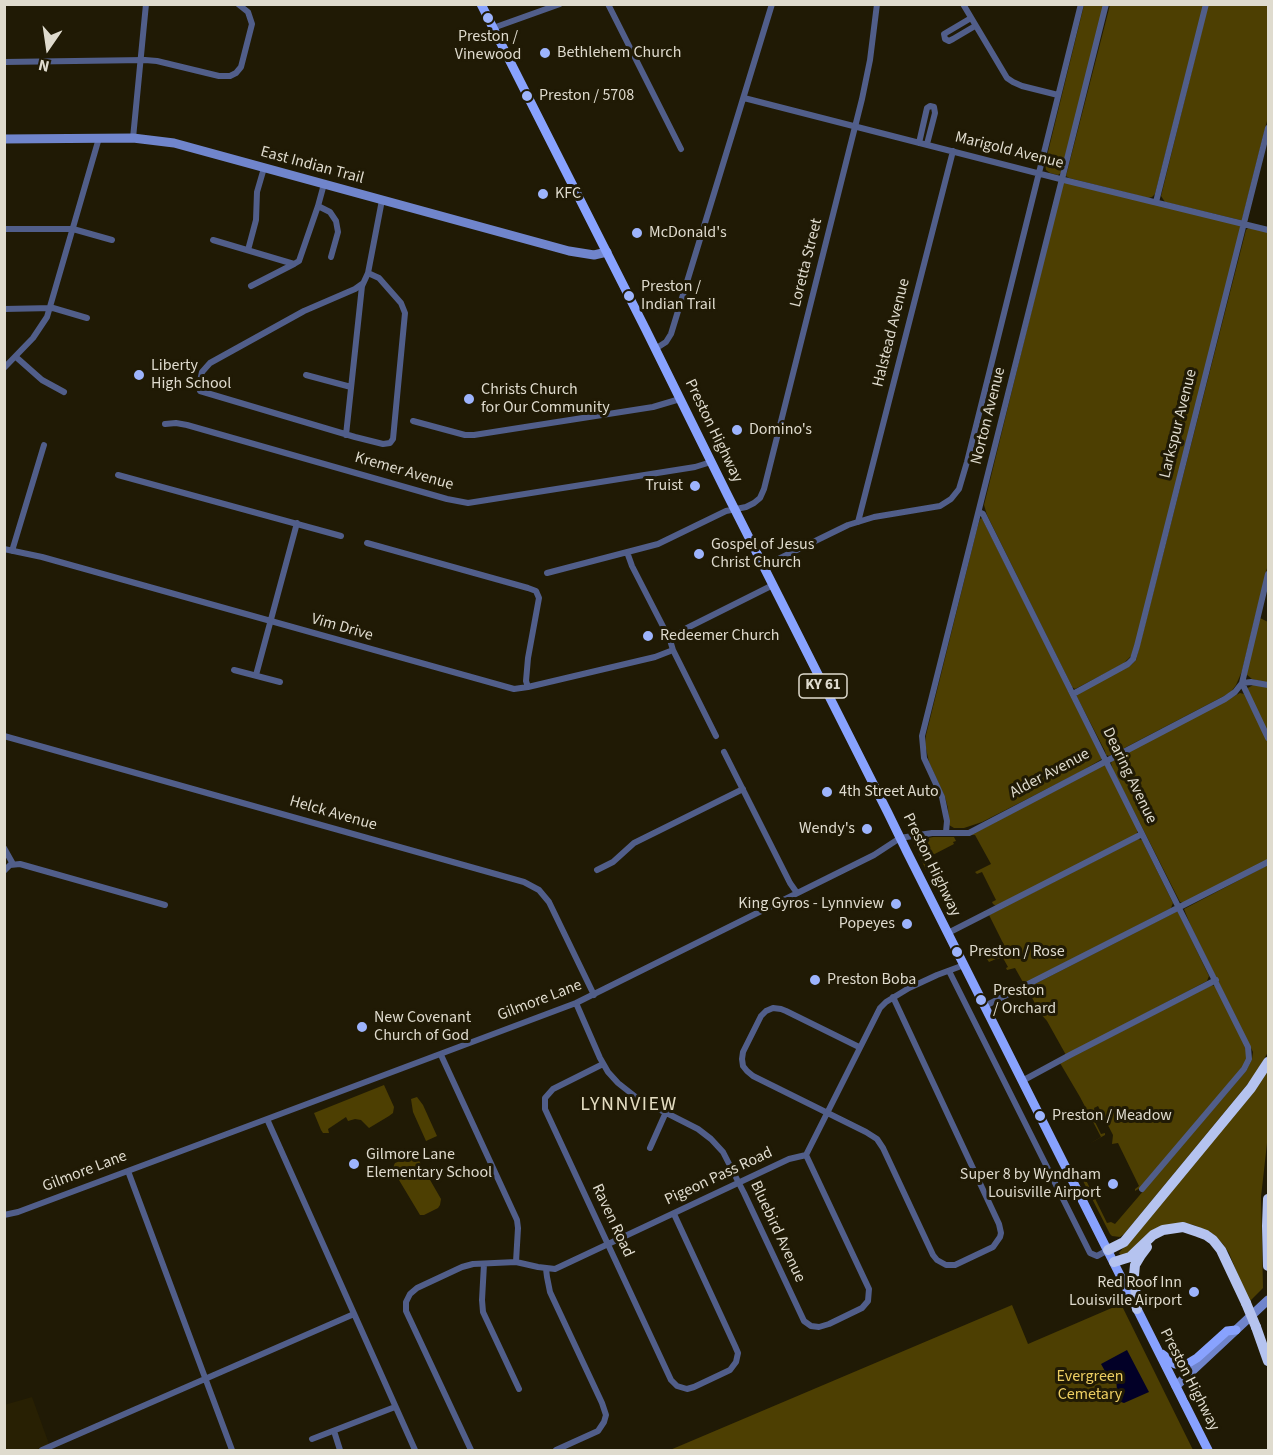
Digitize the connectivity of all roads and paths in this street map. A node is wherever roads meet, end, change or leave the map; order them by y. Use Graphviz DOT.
graph roads {
  1 [pos="146,4"];
  2 [pos="238,4"];
  3 [pos="481,4"];
  4 [pos="561,4"];
  5 [pos="608,4"];
  6 [pos="772,4"];
  7 [pos="877,4"];
  8 [pos="963,4"];
  9 [pos="1081,4"];
  10 [pos="1106,4"];
  11 [pos="1206,4"];
  12 [pos="971,18"];
  13 [pos="975,26"];
  14 [pos="493,28"];
  15 [pos="140,60"];
  16 [pos="4,62"];
  17 [pos="1058,95"];
  18 [pos="744,98"];
  19 [pos="856,126"];
  20 [pos="1269,128"];
  21 [pos="99,138"];
  22 [pos="133,138"];
  23 [pos="4,139"];
  24 [pos="919,142"];
  25 [pos="927,144"];
  26 [pos="681,149"];
  27 [pos="953,151"];
  28 [pos="264,168"];
  29 [pos="1039,172"];
  30 [pos="1062,179"];
  31 [pos="324,184"];
  32 [pos="382,200"];
  33 [pos="1156,202"];
  34 [pos="318,206"];
  35 [pos="1244,224"];
  36 [pos="4,229"];
  37 [pos="73,229"];
  38 [pos="1269,230"];
  39 [pos="112,240"];
  40 [pos="213,240"];
  41 [pos="248,250"];
  42 [pos="607,252"];
  43 [pos="331,258"];
  44 [pos="294,264"];
  45 [pos="368,273"];
  46 [pos="362,284"];
  47 [pos="251,286"];
  48 [pos="49,308"];
  49 [pos="4,309"];
  50 [pos="87,318"];
  51 [pos="655,349"];
  52 [pos="16,357"];
  53 [pos="4,368"];
  54 [pos="306,375"];
  55 [pos="351,387"];
  56 [pos="64,392"];
  57 [pos="680,399"];
  58 [pos="412,421"];
  59 [pos="165,424"];
  60 [pos="346,435"];
  61 [pos="44,446"];
  62 [pos="711,462"];
  63 [pos="118,475"];
  64 [pos="735,509"];
  65 [pos="979,512"];
  66 [pos="858,522"];
  67 [pos="297,524"];
  68 [pos="341,536"];
  69 [pos="367,543"];
  70 [pos="4,549"];
  71 [pos="12,550"];
  72 [pos="627,552"];
  73 [pos="764,566"];
  74 [pos="547,573"];
  75 [pos="1269,574"];
  76 [pos="773,585"];
  77 [pos="1266,590"];
  78 [pos="271,622"];
  79 [pos="670,640"];
  80 [pos="673,650"];
  81 [pos="234,670"];
  82 [pos="256,675"];
  83 [pos="280,682"];
  84 [pos="1242,683"];
  85 [pos="1269,685"];
  86 [pos="528,687"];
  87 [pos="1073,694"];
  88 [pos="4,736"];
  89 [pos="716,736"];
  90 [pos="1269,738"];
  91 [pos="724,752"];
  92 [pos="1106,760"];
  93 [pos="743,789"];
  94 [pos="946,832"];
  95 [pos="1142,834"];
  96 [pos="900,838"];
  97 [pos="4,848"];
  98 [pos="1269,862"];
  99 [pos="13,864"];
  100 [pos="597,870"];
  101 [pos="4,871"];
  102 [pos="797,893"];
  103 [pos="165,905"];
  104 [pos="1179,908"];
  105 [pos="948,933"];
  106 [pos="964,965"];
  107 [pos="949,971"];
  108 [pos="1216,980"];
  109 [pos="594,995"];
  110 [pos="893,997"];
  111 [pos="576,1003"];
  112 [pos="985,1006"];
  113 [pos="859,1047"];
  114 [pos="441,1055"];
  115 [pos="1269,1062"];
  116 [pos="603,1064"];
  117 [pos="1022,1081"];
  118 [pos="666,1112"];
  119 [pos="828,1112"];
  120 [pos="267,1119"];
  121 [pos="650,1148"];
  122 [pos="806,1155"];
  123 [pos="128,1171"];
  124 [pos="739,1182"];
  125 [pos="1142,1189"];
  126 [pos="1269,1199"];
  127 [pos="674,1214"];
  128 [pos="4,1215"];
  129 [pos="1193,1230"];
  130 [pos="608,1244"];
  131 [pos="1108,1250"];
  132 [pos="516,1262"];
  133 [pos="1114,1262"];
  134 [pos="484,1264"];
  135 [pos="1269,1266"];
  136 [pos="546,1269"];
  137 [pos="1269,1300"];
  138 [pos="1137,1309"];
  139 [pos="354,1314"];
  140 [pos="1236,1330"];
  141 [pos="1156,1347"];
  142 [pos="1269,1361"];
  143 [pos="205,1379"];
  144 [pos="1176,1386"];
  145 [pos="519,1389"];
  146 [pos="395,1407"];
  147 [pos="334,1431"];
  148 [pos="312,1439"];
  149 [pos="42,1450"];
  150 [pos="232,1450"];
  151 [pos="340,1450"];
  152 [pos="415,1450"];
  153 [pos="471,1450"];
  154 [pos="556,1450"];
  155 [pos="1208,1450"];
  1 -- 15 [label="street"];
  2 -- 15 [label="street"];
  3 -- 14 [label="main road, Preston Highway / KY 61"];
  4 -- 14 [label="street"];
  5 -- 26 [label="street"];
  6 -- 18 [label="street"];
  7 -- 19 [label="street, Loretta Street"];
  8 -- 12 [label="street"];
  9 -- 17 [label="street, Norton Avenue"];
  10 -- 30 [label="street, Norton Avenue"];
  11 -- 33 [label="street"];
  12 -- 13 [label="street"];
  12 -- 13 [label="street"];
  13 -- 17 [label="street"];
  14 -- 42 [label="main road, Preston Highway / KY 61"];
  15 -- 16 [label="street"];
  15 -- 22 [label="street"];
  17 -- 29 [label="street, Norton Avenue"];
  18 -- 19 [label="street, Marigold Avenue"];
  18 -- 51 [label="street"];
  19 -- 24 [label="street, Marigold Avenue"];
  19 -- 64 [label="street, Loretta Street"];
  20 -- 35 [label="street, Larkspur Avenue"];
  21 -- 22 [label="main road, East Indian Trail"];
  21 -- 23 [label="main road, East Indian Trail"];
  21 -- 37 [label="street"];
  22 -- 28 [label="main road, East Indian Trail"];
  24 -- 25 [label="street, Marigold Avenue"];
  24 -- 25 [label="street"];
  25 -- 27 [label="street, Marigold Avenue"];
  27 -- 29 [label="street, Marigold Avenue"];
  27 -- 66 [label="street, Halstead Avenue"];
  28 -- 31 [label="main road, East Indian Trail"];
  28 -- 41 [label="street"];
  29 -- 30 [label="street, Marigold Avenue"];
  29 -- 66 [label="street, Norton Avenue"];
  30 -- 33 [label="street, Marigold Avenue"];
  30 -- 65 [label="street, Norton Avenue"];
  31 -- 32 [label="main road, East Indian Trail"];
  31 -- 34 [label="street"];
  32 -- 42 [label="main road, East Indian Trail"];
  32 -- 45 [label="street"];
  33 -- 35 [label="street, Marigold Avenue"];
  34 -- 43 [label="street"];
  34 -- 44 [label="street"];
  35 -- 38 [label="street, Marigold Avenue"];
  35 -- 87 [label="street, Larkspur Avenue"];
  36 -- 37 [label="street"];
  37 -- 39 [label="street"];
  37 -- 48 [label="street"];
  40 -- 41 [label="street"];
  41 -- 44 [label="street"];
  42 -- 51 [label="main road, Preston Highway / KY 61"];
  44 -- 47 [label="street"];
  45 -- 46 [label="street"];
  45 -- 60 [label="street"];
  46 -- 55 [label="street"];
  46 -- 60 [label="street"];
  48 -- 49 [label="street"];
  48 -- 50 [label="street"];
  48 -- 52 [label="street"];
  51 -- 57 [label="main road, Preston Highway / KY 61"];
  52 -- 53 [label="street"];
  52 -- 56 [label="street"];
  54 -- 55 [label="street"];
  55 -- 60 [label="street"];
  57 -- 58 [label="street"];
  57 -- 62 [label="main road, Preston Highway / KY 61"];
  59 -- 62 [label="street, Kremer Avenue"];
  61 -- 71 [label="street"];
  62 -- 64 [label="main road, Preston Highway / KY 61"];
  63 -- 67 [label="street"];
  64 -- 72 [label="street, Loretta Street"];
  64 -- 73 [label="main road, Preston Highway / KY 61"];
  65 -- 87 [label="street, Dearing Avenue"];
  65 -- 94 [label="street, Norton Avenue"];
  66 -- 73 [label="street, Norton Avenue"];
  67 -- 68 [label="street"];
  67 -- 78 [label="street"];
  69 -- 86 [label="street"];
  70 -- 71 [label="street, Vim Drive"];
  71 -- 78 [label="street, Vim Drive"];
  72 -- 74 [label="street, Loretta Street"];
  72 -- 79 [label="street"];
  73 -- 76 [label="main road, Preston Highway / KY 61"];
  75 -- 77 [label="street"];
  76 -- 79 [label="street"];
  76 -- 96 [label="main road, Preston Highway / KY 61"];
  77 -- 84 [label="street"];
  78 -- 82 [label="street"];
  78 -- 86 [label="street, Vim Drive"];
  79 -- 80 [label="street"];
  80 -- 86 [label="street, Vim Drive"];
  80 -- 89 [label="street"];
  81 -- 82 [label="street"];
  82 -- 83 [label="street"];
  84 -- 85 [label="street"];
  84 -- 90 [label="street"];
  84 -- 92 [label="street, Alder Avenue"];
  87 -- 92 [label="street, Dearing Avenue"];
  88 -- 109 [label="street, Helck Avenue"];
  91 -- 93 [label="street"];
  92 -- 94 [label="street, Alder Avenue"];
  92 -- 95 [label="street, Dearing Avenue"];
  93 -- 100 [label="street"];
  93 -- 102 [label="street"];
  94 -- 96 [label="street, Alder Avenue"];
  95 -- 104 [label="street, Dearing Avenue"];
  95 -- 105 [label="street"];
  96 -- 102 [label="street, Gilmore Lane"];
  96 -- 105 [label="main road, Preston Highway / KY 61"];
  97 -- 99 [label="street"];
  98 -- 104 [label="street"];
  99 -- 101 [label="street"];
  99 -- 103 [label="street"];
  102 -- 109 [label="street, Gilmore Lane"];
  104 -- 108 [label="street, Dearing Avenue"];
  104 -- 112 [label="street"];
  105 -- 106 [label="main road, Preston Highway / KY 61"];
  106 -- 107 [label="street"];
  106 -- 112 [label="main road, Preston Highway / KY 61"];
  107 -- 110 [label="street"];
  107 -- 131 [label="street"];
  108 -- 117 [label="street"];
  108 -- 125 [label="street, Dearing Avenue"];
  109 -- 111 [label="street, Gilmore Lane"];
  110 -- 113 [label="street"];
  110 -- 119 [label="street"];
  111 -- 114 [label="street, Gilmore Lane"];
  111 -- 116 [label="street, Bluebird Avenue"];
  112 -- 117 [label="main road, Preston Highway / KY 61"];
  113 -- 119 [label="street"];
  113 -- 119 [label="street"];
  114 -- 120 [label="street, Gilmore Lane"];
  114 -- 132 [label="street"];
  115 -- 131 [label="highway"];
  116 -- 118 [label="street, Bluebird Avenue"];
  116 -- 130 [label="street, Raven Road"];
  117 -- 131 [label="main road, Preston Highway / KY 61"];
  118 -- 121 [label="street"];
  118 -- 124 [label="street, Bluebird Avenue"];
  119 -- 122 [label="street"];
  120 -- 123 [label="street, Gilmore Lane"];
  120 -- 139 [label="street"];
  122 -- 124 [label="street, Pigeon Pass Road"];
  122 -- 124 [label="street, Bluebird Avenue"];
  123 -- 128 [label="street, Gilmore Lane"];
  123 -- 143 [label="street"];
  124 -- 127 [label="street, Pigeon Pass Road"];
  126 -- 135 [label="highway"];
  127 -- 130 [label="street, Pigeon Pass Road"];
  127 -- 130 [label="street, Raven Road"];
  129 -- 133 [label="highway"];
  129 -- 138 [label="highway"];
  129 -- 142 [label="highway, bridge"];
  130 -- 136 [label="street, Pigeon Pass Road"];
  131 -- 133 [label="main road, Preston Highway / KY 61"];
  132 -- 134 [label="street"];
  132 -- 136 [label="street"];
  133 -- 138 [label="main road, Preston Highway / KY 61"];
  134 -- 145 [label="street"];
  134 -- 153 [label="street"];
  136 -- 154 [label="street"];
  137 -- 140 [label="main road"];
  138 -- 141 [label="main road, Preston Highway / KY 61"];
  139 -- 143 [label="street"];
  139 -- 146 [label="street"];
  140 -- 141 [label="main road"];
  140 -- 144 [label="main road"];
  141 -- 144 [label="main road, Preston Highway / KY 61"];
  143 -- 149 [label="street"];
  143 -- 150 [label="street"];
  144 -- 155 [label="main road, Preston Highway / KY 61"];
  146 -- 147 [label="street"];
  146 -- 152 [label="street"];
  147 -- 148 [label="street"];
  147 -- 151 [label="street"];
}
